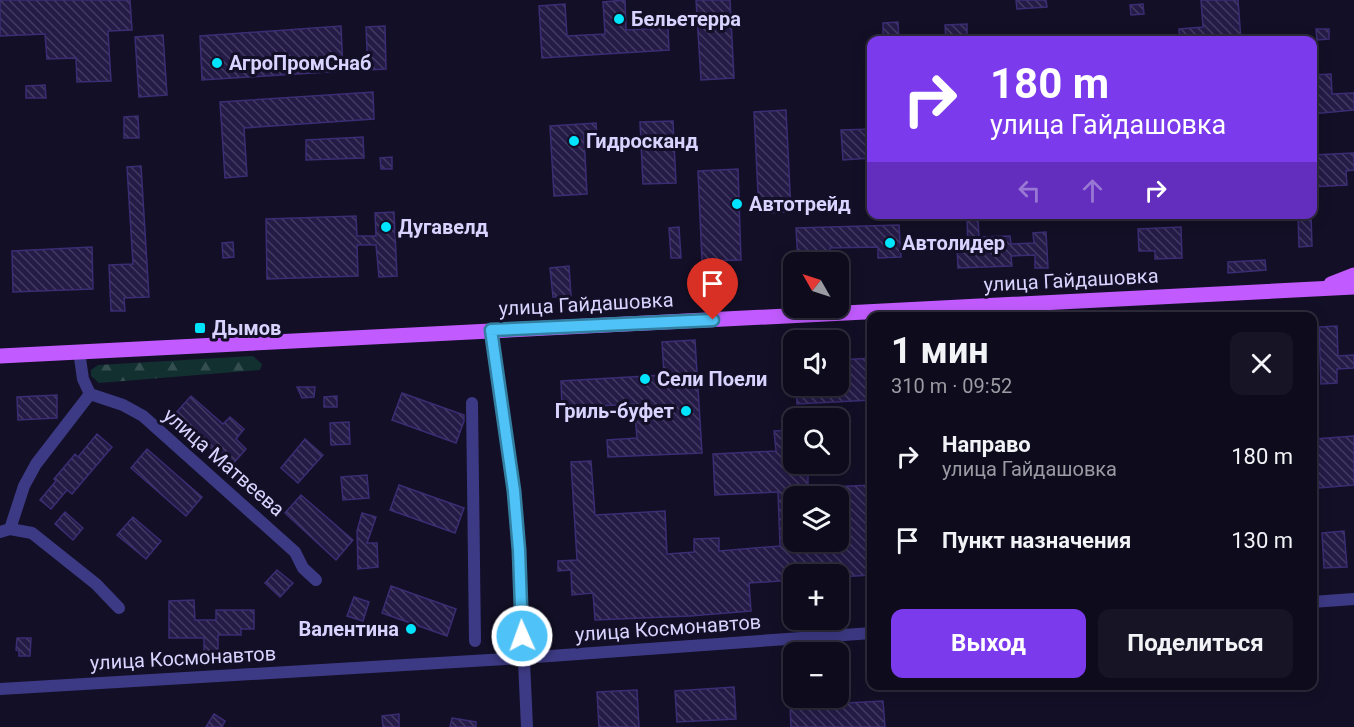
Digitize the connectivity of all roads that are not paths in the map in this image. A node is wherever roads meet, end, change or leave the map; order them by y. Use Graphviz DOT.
graph roads {
  1 [pos="1354,275"];
  2 [pos="1354,287"];
  3 [pos="1317,290"];
  4 [pos="1354,298"];
  5 [pos="491,330"];
  6 [pos="79,351"];
  7 [pos="0,356"];
  8 [pos="90,394"];
  9 [pos="472,403"];
  10 [pos="5,530"];
  11 [pos="316,580"];
  12 [pos="1354,599"];
  13 [pos="1317,602"];
  14 [pos="119,608"];
  15 [pos="867,633"];
  16 [pos="475,641"];
  17 [pos="522,658"];
  18 [pos="0,689"];
  19 [pos="527,727"];
  1 -- 3 [label="main road"];
  2 -- 3 [label="main road, улица Гайдашовка"];
  3 -- 4 [label="main road"];
  3 -- 5 [label="main road, улица Гайдашовка"];
  5 -- 6 [label="main road, улица Гайдашовка"];
  5 -- 17 [label="street"];
  6 -- 7 [label="main road, улица Гайдашовка"];
  6 -- 8 [label="street"];
  8 -- 10 [label="street"];
  8 -- 11 [label="street, улица Матвеева"];
  9 -- 16 [label="street"];
  10 -- 14 [label="street"];
  12 -- 13 [label="street"];
  15 -- 17 [label="street, улица Космонавтов"];
  17 -- 18 [label="street, улица Космонавтов"];
  17 -- 19 [label="street"];
}
